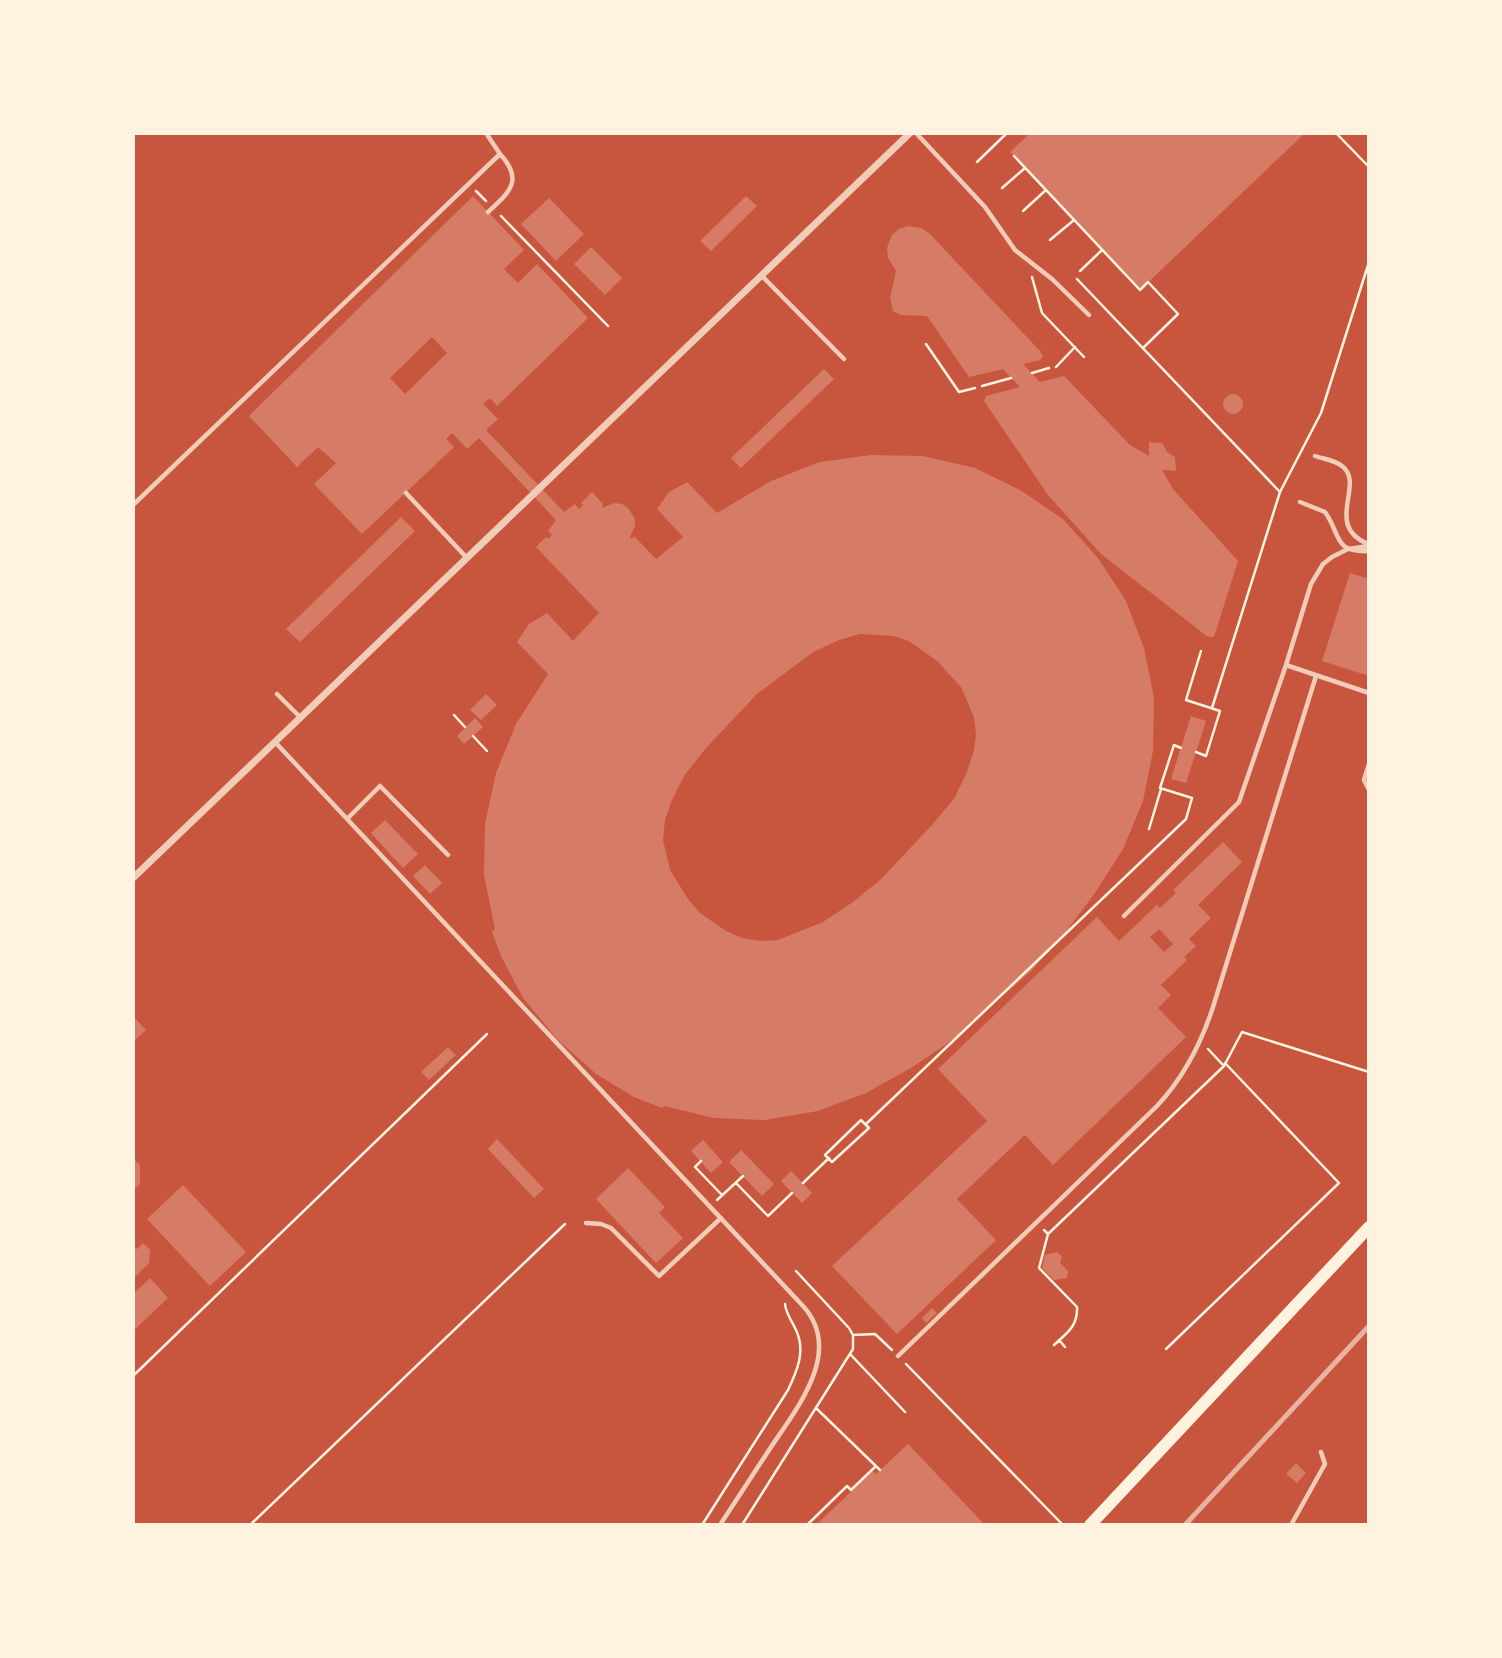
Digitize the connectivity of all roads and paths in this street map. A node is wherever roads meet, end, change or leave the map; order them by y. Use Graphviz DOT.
graph roads {
  1 [pos="486,133"];
  2 [pos="910,133"];
  3 [pos="916,133"];
  4 [pos="1007,133"];
  5 [pos="1336,133"];
  6 [pos="500,154"];
  7 [pos="1014,156"];
  8 [pos="977,162"];
  9 [pos="1369,167"];
  10 [pos="1025,168"];
  11 [pos="469,183"];
  12 [pos="1002,188"];
  13 [pos="1046,190"];
  14 [pos="493,207"];
  15 [pos="1023,211"];
  16 [pos="488,212"];
  17 [pos="1074,220"];
  18 [pos="1050,240"];
  19 [pos="1102,250"];
  20 [pos="1022,255"];
  21 [pos="1369,262"];
  22 [pos="1080,271"];
  23 [pos="761,275"];
  24 [pos="1077,279"];
  25 [pos="1089,315"];
  26 [pos="608,326"];
  27 [pos="926,344"];
  28 [pos="1075,347"];
  29 [pos="1144,347"];
  30 [pos="1084,357"];
  31 [pos="844,359"];
  32 [pos="1056,367"];
  33 [pos="1049,368"];
  34 [pos="1032,373"];
  35 [pos="1012,378"];
  36 [pos="982,386"];
  37 [pos="975,388"];
  38 [pos="1315,456"];
  39 [pos="1280,492"];
  40 [pos="405,493"];
  41 [pos="1300,502"];
  42 [pos="133,505"];
  43 [pos="1369,547"];
  44 [pos="1348,549"];
  45 [pos="467,558"];
  46 [pos="1201,651"];
  47 [pos="1286,666"];
  48 [pos="1316,676"];
  49 [pos="277,694"];
  50 [pos="1369,694"];
  51 [pos="1212,708"];
  52 [pos="454,715"];
  53 [pos="300,718"];
  54 [pos="465,727"];
  55 [pos="473,736"];
  56 [pos="275,742"];
  57 [pos="1181,748"];
  58 [pos="487,751"];
  59 [pos="1196,752"];
  60 [pos="1369,764"];
  61 [pos="1162,788"];
  62 [pos="1369,790"];
  63 [pos="346,819"];
  64 [pos="1149,829"];
  65 [pos="448,855"];
  66 [pos="133,878"];
  67 [pos="1124,916"];
  68 [pos="487,1034"];
  69 [pos="1201,1041"];
  70 [pos="1224,1064"];
  71 [pos="1369,1072"];
  72 [pos="866,1125"];
  73 [pos="829,1158"];
  74 [pos="701,1161"];
  75 [pos="743,1176"];
  76 [pos="736,1183"];
  77 [pos="803,1183"];
  78 [pos="792,1193"];
  79 [pos="722,1195"];
  80 [pos="710,1207"];
  81 [pos="721,1218"];
  82 [pos="1037,1222"];
  83 [pos="586,1223"];
  84 [pos="565,1224"];
  85 [pos="1369,1227"];
  86 [pos="1048,1234"];
  87 [pos="796,1271"];
  88 [pos="782,1284"];
  89 [pos="853,1335"];
  90 [pos="1059,1340"];
  91 [pos="1054,1345"];
  92 [pos="1065,1347"];
  93 [pos="1166,1349"];
  94 [pos="851,1355"];
  95 [pos="898,1356"];
  96 [pos="133,1376"];
  97 [pos="817,1409"];
  98 [pos="905,1412"];
  99 [pos="1321,1452"];
  100 [pos="876,1466"];
  101 [pos="880,1471"];
  102 [pos="250,1525"];
  103 [pos="702,1525"];
  104 [pos="720,1525"];
  105 [pos="742,1525"];
  106 [pos="807,1525"];
  107 [pos="1063,1525"];
  108 [pos="1090,1525"];
  109 [pos="1291,1525"];
  1 -- 6 [label="lane"];
  2 -- 23 [label="street"];
  3 -- 20 [label="lane"];
  4 -- 8 [label="path"];
  5 -- 9 [label="path"];
  6 -- 11 [label="lane"];
  6 -- 14 [label="lane"];
  7 -- 10 [label="path"];
  10 -- 12 [label="path"];
  10 -- 13 [label="path"];
  11 -- 14 [label="path"];
  11 -- 42 [label="lane"];
  13 -- 15 [label="path"];
  13 -- 17 [label="path"];
  14 -- 16 [label="lane"];
  14 -- 26 [label="path"];
  17 -- 18 [label="path"];
  17 -- 19 [label="path"];
  19 -- 22 [label="path"];
  19 -- 29 [label="path"];
  20 -- 25 [label="lane"];
  20 -- 28 [label="path"];
  21 -- 39 [label="path"];
  23 -- 31 [label="lane"];
  23 -- 45 [label="street"];
  24 -- 29 [label="path"];
  27 -- 37 [label="path"];
  28 -- 30 [label="path"];
  28 -- 32 [label="path"];
  29 -- 39 [label="path"];
  33 -- 34 [label="path"];
  35 -- 36 [label="path"];
  38 -- 43 [label="lane"];
  39 -- 51 [label="path"];
  40 -- 45 [label="lane"];
  41 -- 44 [label="lane"];
  43 -- 44 [label="lane"];
  44 -- 47 [label="lane"];
  45 -- 53 [label="street"];
  46 -- 51 [label="path"];
  47 -- 48 [label="lane"];
  47 -- 67 [label="lane"];
  48 -- 50 [label="lane"];
  48 -- 69 [label="lane"];
  49 -- 53 [label="lane"];
  51 -- 59 [label="path"];
  52 -- 54 [label="path"];
  53 -- 56 [label="street"];
  55 -- 58 [label="path"];
  56 -- 63 [label="lane"];
  56 -- 66 [label="street"];
  57 -- 61 [label="path"];
  60 -- 62 [label="lane"];
  61 -- 64 [label="path"];
  61 -- 72 [label="path"];
  63 -- 65 [label="lane"];
  63 -- 80 [label="lane"];
  68 -- 96 [label="path"];
  69 -- 70 [label="path"];
  69 -- 82 [label="lane"];
  70 -- 71 [label="path"];
  70 -- 86 [label="path"];
  70 -- 93 [label="path"];
  72 -- 73 [label="path"];
  72 -- 73 [label="path"];
  73 -- 77 [label="path"];
  74 -- 79 [label="path"];
  75 -- 76 [label="path"];
  76 -- 78 [label="path"];
  76 -- 79 [label="path"];
  79 -- 80 [label="path"];
  80 -- 81 [label="lane"];
  81 -- 83 [label="lane"];
  81 -- 88 [label="lane"];
  82 -- 86 [label="path"];
  82 -- 95 [label="lane"];
  84 -- 102 [label="path"];
  85 -- 108 [label="main road"];
  86 -- 90 [label="path"];
  87 -- 89 [label="path"];
  88 -- 103 [label="path"];
  88 -- 104 [label="lane"];
  89 -- 94 [label="path"];
  89 -- 95 [label="path"];
  90 -- 91 [label="path"];
  90 -- 92 [label="path"];
  94 -- 97 [label="path"];
  94 -- 98 [label="path"];
  95 -- 107 [label="path"];
  97 -- 100 [label="path"];
  97 -- 105 [label="path"];
  99 -- 109 [label="lane"];
  100 -- 101 [label="path"];
  100 -- 106 [label="path"];
}
